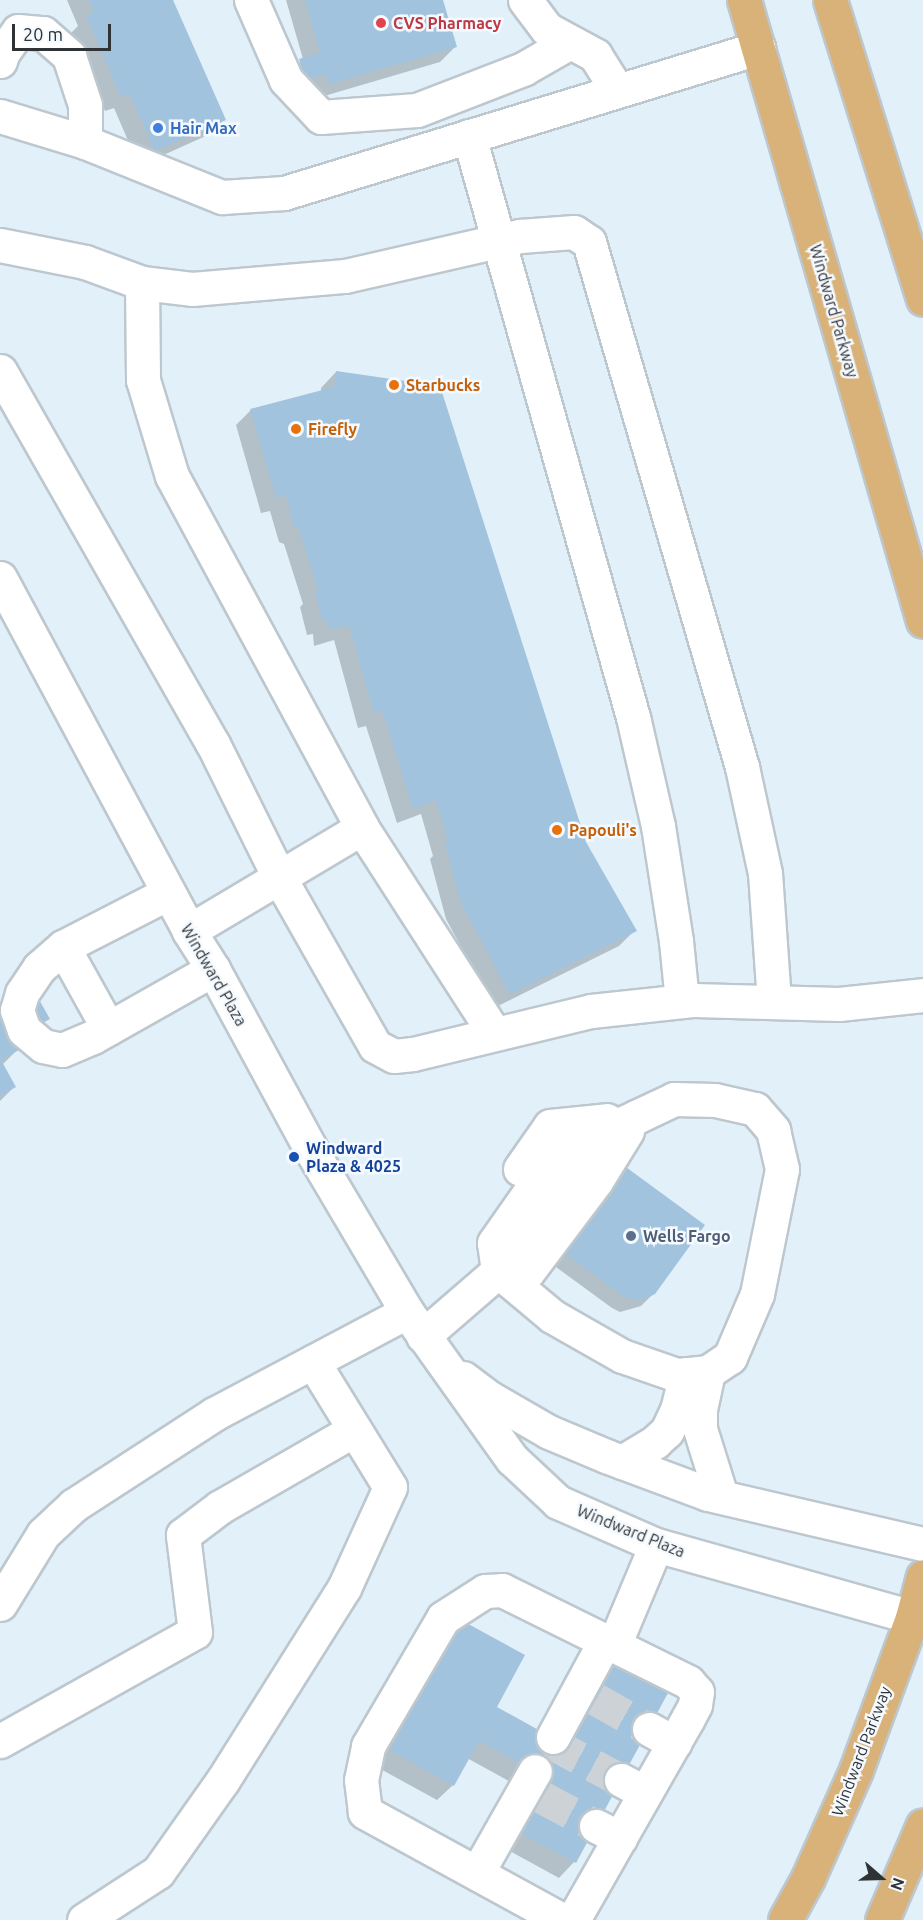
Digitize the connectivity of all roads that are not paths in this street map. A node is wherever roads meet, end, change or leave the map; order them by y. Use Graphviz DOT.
graph roads {
  1 [pos="251,0"];
  2 [pos="525,0"];
  3 [pos="744,0"];
  4 [pos="830,0"];
  5 [pos="570,42"];
  6 [pos="758,48"];
  7 [pos="0,61"];
  8 [pos="617,90"];
  9 [pos="0,116"];
  10 [pos="469,136"];
  11 [pos="85,142"];
  12 [pos="499,241"];
  13 [pos="0,245"];
  14 [pos="142,283"];
  15 [pos="923,299"];
  16 [pos="0,371"];
  17 [pos="0,578"];
  18 [pos="923,621"];
  19 [pos="363,828"];
  20 [pos="279,877"];
  21 [pos="168,893"];
  22 [pos="189,931"];
  23 [pos="63,947"];
  24 [pos="213,969"];
  25 [pos="923,995"];
  26 [pos="682,1001"];
  27 [pos="774,1002"];
  28 [pos="108,1028"];
  29 [pos="494,1033"];
  30 [pos="636,1117"];
  31 [pos="504,1269"];
  32 [pos="415,1324"];
  33 [pos="313,1362"];
  34 [pos="443,1364"];
  35 [pos="697,1373"];
  36 [pos="354,1430"];
  37 [pos="622,1462"];
  38 [pos="721,1497"];
  39 [pos="923,1544"];
  40 [pos="656,1545"];
  41 [pos="923,1576"];
  42 [pos="0,1604"];
  43 [pos="918,1619"];
  44 [pos="610,1643"];
  45 [pos="553,1737"];
  46 [pos="0,1741"];
  47 [pos="534,1786"];
  48 [pos="923,1826"];
  49 [pos="477,1873"];
  50 [pos="84,1920"];
  51 [pos="562,1920"];
  52 [pos="573,1920"];
  53 [pos="785,1920"];
  54 [pos="882,1920"];
  1 -- 5 [label="street"];
  2 -- 5 [label="street"];
  3 -- 6 [label="main road, Windward Parkway"];
  4 -- 15 [label="main road"];
  5 -- 8 [label="street"];
  6 -- 8 [label="street"];
  6 -- 18 [label="main road, Windward Parkway"];
  7 -- 11 [label="street"];
  8 -- 10 [label="street"];
  9 -- 11 [label="street"];
  10 -- 11 [label="street"];
  10 -- 12 [label="street"];
  12 -- 14 [label="street"];
  12 -- 26 [label="street"];
  12 -- 27 [label="street"];
  13 -- 14 [label="street"];
  14 -- 19 [label="street"];
  16 -- 20 [label="street"];
  17 -- 21 [label="street, Windward Plaza"];
  19 -- 20 [label="street"];
  19 -- 29 [label="street"];
  20 -- 22 [label="street"];
  20 -- 29 [label="street"];
  21 -- 22 [label="street, Windward Plaza"];
  21 -- 23 [label="street"];
  22 -- 24 [label="street, Windward Plaza"];
  23 -- 28 [label="street"];
  23 -- 28 [label="street"];
  24 -- 28 [label="street"];
  24 -- 32 [label="street, Windward Plaza"];
  25 -- 27 [label="street"];
  26 -- 27 [label="street"];
  26 -- 29 [label="street"];
  30 -- 31 [label="street"];
  30 -- 31 [label="street"];
  30 -- 35 [label="street"];
  31 -- 32 [label="street"];
  31 -- 35 [label="street"];
  32 -- 33 [label="street"];
  32 -- 34 [label="street, Windward Plaza"];
  33 -- 36 [label="street"];
  33 -- 42 [label="street"];
  34 -- 37 [label="street, Windward Plaza"];
  34 -- 40 [label="street, Windward Plaza"];
  35 -- 37 [label="street"];
  35 -- 38 [label="street"];
  36 -- 46 [label="street"];
  36 -- 50 [label="street"];
  37 -- 38 [label="street, Windward Plaza"];
  38 -- 39 [label="street, Windward Plaza"];
  40 -- 43 [label="street, Windward Plaza"];
  40 -- 44 [label="street"];
  41 -- 43 [label="main road, Windward Parkway"];
  43 -- 53 [label="main road, Windward Parkway"];
  44 -- 45 [label="street"];
  44 -- 49 [label="street"];
  44 -- 52 [label="street"];
  47 -- 49 [label="street"];
  48 -- 54 [label="main road"];
  49 -- 51 [label="street"];
}
